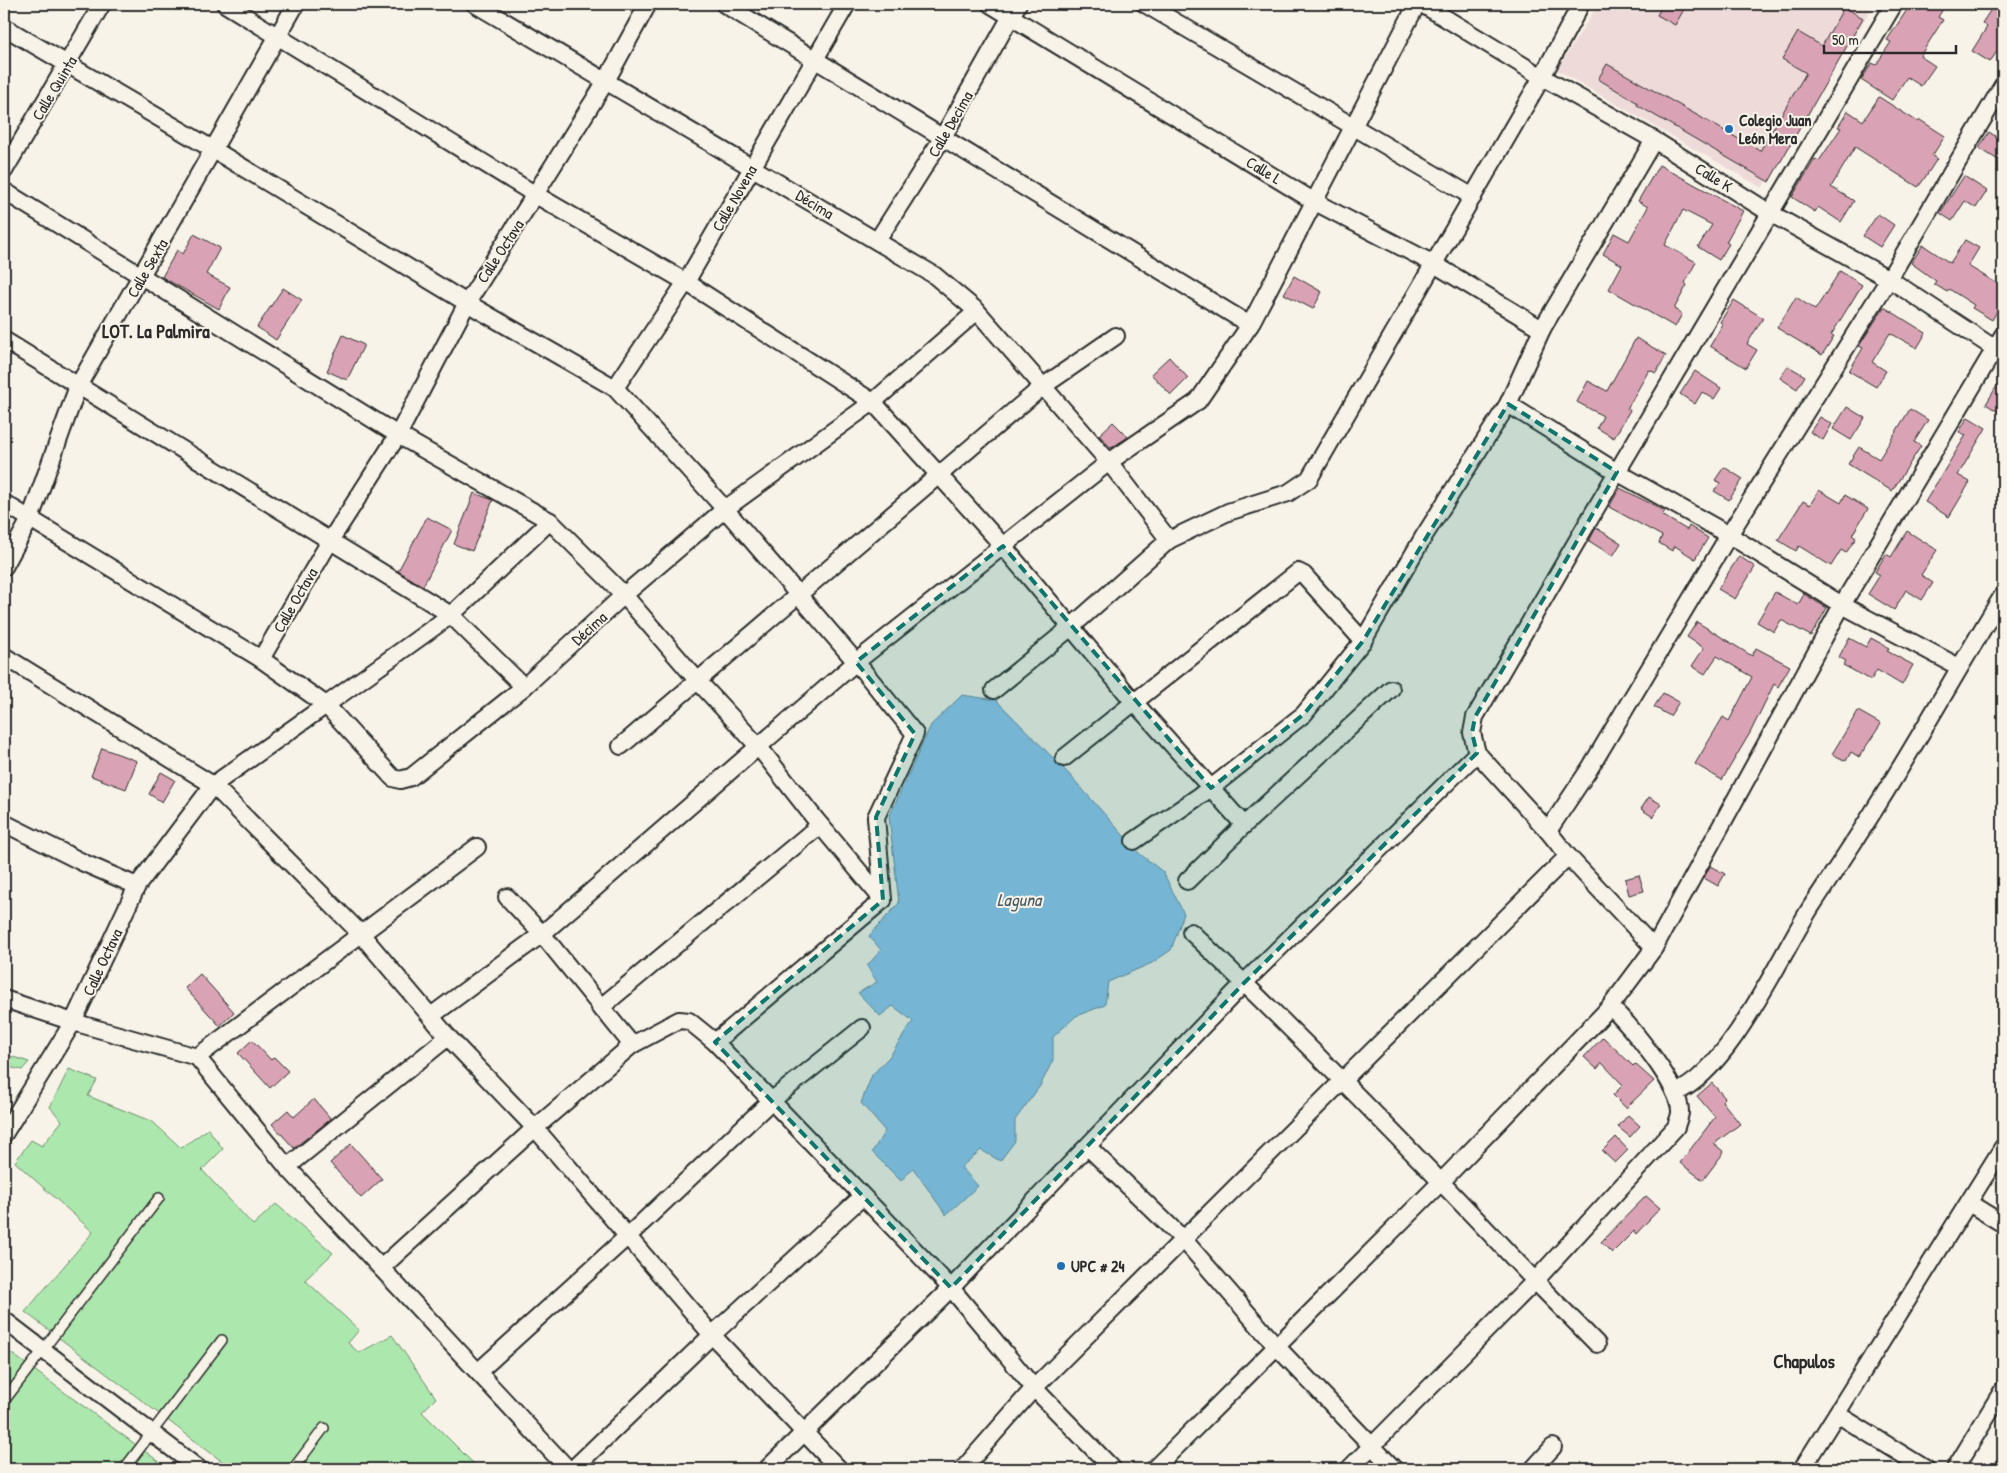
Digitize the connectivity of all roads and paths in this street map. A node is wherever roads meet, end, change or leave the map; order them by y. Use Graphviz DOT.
graph roads {
  1 [pos="102,4"];
  2 [pos="225,4"];
  3 [pos="296,4"];
  4 [pos="475,4"];
  5 [pos="648,4"];
  6 [pos="724,4"];
  7 [pos="847,4"];
  8 [pos="990,4"];
  9 [pos="1145,4"];
  10 [pos="1417,4"];
  11 [pos="1422,4"];
  12 [pos="1581,4"];
  13 [pos="1894,4"];
  14 [pos="1015,10"];
  15 [pos="4,27"];
  16 [pos="278,35"];
  17 [pos="815,59"];
  18 [pos="68,64"];
  19 [pos="1542,77"];
  20 [pos="606,81"];
  21 [pos="2003,85"];
  22 [pos="1353,128"];
  23 [pos="942,137"];
  24 [pos="1654,140"];
  25 [pos="214,150"];
  26 [pos="752,166"];
  27 [pos="4,171"];
  28 [pos="4,191"];
  29 [pos="536,195"];
  30 [pos="1473,197"];
  31 [pos="1315,202"];
  32 [pos="1770,213"];
  33 [pos="877,241"];
  34 [pos="1434,264"];
  35 [pos="142,278"];
  36 [pos="1889,279"];
  37 [pos="686,282"];
  38 [pos="466,304"];
  39 [pos="977,311"];
  40 [pos="1250,325"];
  41 [pos="1542,329"];
  42 [pos="1116,336"];
  43 [pos="4,340"];
  44 [pos="2001,346"];
  45 [pos="78,386"];
  46 [pos="1042,387"];
  47 [pos="615,388"];
  48 [pos="873,402"];
  49 [pos="1508,404"];
  50 [pos="398,436"];
  51 [pos="1109,462"];
  52 [pos="1617,472"];
  53 [pos="938,474"];
  54 [pos="4,503"];
  55 [pos="725,509"];
  56 [pos="30,519"];
  57 [pos="550,520"];
  58 [pos="1729,535"];
  59 [pos="330,540"];
  60 [pos="1169,540"];
  61 [pos="1003,546"];
  62 [pos="4,567"];
  63 [pos="624,595"];
  64 [pos="798,595"];
  65 [pos="2003,595"];
  66 [pos="1842,605"];
  67 [pos="451,615"];
  68 [pos="1070,628"];
  69 [pos="1363,641"];
  70 [pos="4,656"];
  71 [pos="261,659"];
  72 [pos="856,662"];
  73 [pos="1959,667"];
  74 [pos="697,680"];
  75 [pos="524,687"];
  76 [pos="1391,689"];
  77 [pos="994,690"];
  78 [pos="1134,702"];
  79 [pos="326,705"];
  80 [pos="621,746"];
  81 [pos="758,746"];
  82 [pos="1477,753"];
  83 [pos="1064,758"];
  84 [pos="213,785"];
  85 [pos="1211,788"];
  86 [pos="4,823"];
  87 [pos="820,825"];
  88 [pos="1244,825"];
  89 [pos="1548,831"];
  90 [pos="1134,841"];
  91 [pos="477,847"];
  92 [pos="1568,856"];
  93 [pos="1187,881"];
  94 [pos="137,886"];
  95 [pos="507,897"];
  96 [pos="883,900"];
  97 [pos="1190,932"];
  98 [pos="361,934"];
  99 [pos="542,934"];
  100 [pos="1654,948"];
  101 [pos="1244,982"];
  102 [pos="4,1000"];
  103 [pos="1610,1007"];
  104 [pos="600,1008"];
  105 [pos="431,1016"];
  106 [pos="73,1022"];
  107 [pos="862,1028"];
  108 [pos="448,1036"];
  109 [pos="715,1042"];
  110 [pos="632,1045"];
  111 [pos="197,1057"];
  112 [pos="1341,1082"];
  113 [pos="1675,1093"];
  114 [pos="771,1101"];
  115 [pos="535,1128"];
  116 [pos="4,1134"];
  117 [pos="1088,1147"];
  118 [pos="2003,1147"];
  119 [pos="287,1167"];
  120 [pos="1442,1182"];
  121 [pos="862,1197"];
  122 [pos="159,1198"];
  123 [pos="1969,1202"];
  124 [pos="2003,1224"];
  125 [pos="629,1235"];
  126 [pos="1184,1240"];
  127 [pos="381,1268"];
  128 [pos="1535,1281"];
  129 [pos="951,1288"];
  130 [pos="4,1320"];
  131 [pos="712,1336"];
  132 [pos="222,1340"];
  133 [pos="1597,1344"];
  134 [pos="1277,1347"];
  135 [pos="42,1351"];
  136 [pos="478,1372"];
  137 [pos="1034,1388"];
  138 [pos="2003,1390"];
  139 [pos="4,1401"];
  140 [pos="1837,1414"];
  141 [pos="324,1428"];
  142 [pos="804,1432"];
  143 [pos="151,1433"];
  144 [pos="1371,1446"];
  145 [pos="1553,1448"];
  146 [pos="124,1469"];
  147 [pos="199,1469"];
  148 [pos="293,1469"];
  149 [pos="568,1469"];
  150 [pos="573,1469"];
  151 [pos="766,1469"];
  152 [pos="839,1469"];
  153 [pos="963,1469"];
  154 [pos="1113,1469"];
  155 [pos="1154,1469"];
  156 [pos="1349,1469"];
  157 [pos="1394,1469"];
  158 [pos="1533,1469"];
  159 [pos="1802,1469"];
  160 [pos="1926,1469"];
  161 [pos="1955,1469"];
  1 -- 18 [label="street, Calle Quinta"];
  2 -- 16 [label="street"];
  3 -- 16 [label="street, Calle Sexta"];
  4 -- 20 [label="street, Décima"];
  5 -- 20 [label="street, Calle Octava"];
  6 -- 17 [label="street"];
  7 -- 17 [label="street, Calle Novena"];
  8 -- 14 [label="street, Calle L"];
  9 -- 22 [label="street"];
  10 -- 22 [label="street"];
  11 -- 19 [label="street, Calle K"];
  12 -- 19 [label="street"];
  13 -- 32 [label="street"];
  14 -- 23 [label="street, Calle Decima"];
  14 -- 31 [label="street, Calle L"];
  15 -- 18 [label="street"];
  16 -- 25 [label="street, Calle Sexta"];
  16 -- 29 [label="street"];
  17 -- 23 [label="street"];
  17 -- 26 [label="street, Calle Novena"];
  18 -- 25 [label="street"];
  18 -- 27 [label="street, Calle Quinta"];
  19 -- 24 [label="street, Calle K"];
  19 -- 30 [label="street"];
  20 -- 26 [label="street, Décima"];
  20 -- 29 [label="street, Calle Octava"];
  21 -- 36 [label="street"];
  22 -- 30 [label="street"];
  22 -- 31 [label="street"];
  23 -- 33 [label="street, Calle Decima"];
  23 -- 40 [label="street"];
  24 -- 32 [label="street, Calle K"];
  24 -- 41 [label="street"];
  25 -- 35 [label="street, Calle Sexta"];
  25 -- 38 [label="street"];
  26 -- 33 [label="street, Décima"];
  26 -- 37 [label="street, Calle Novena"];
  28 -- 35 [label="street"];
  29 -- 37 [label="street"];
  29 -- 38 [label="street, Calle Octava"];
  30 -- 34 [label="street"];
  31 -- 34 [label="street, Calle L"];
  31 -- 40 [label="street"];
  32 -- 36 [label="street, Calle K"];
  32 -- 52 [label="street"];
  33 -- 39 [label="street, Décima"];
  34 -- 41 [label="street, Calle L"];
  34 -- 60 [label="street"];
  35 -- 45 [label="street, Calle Sexta"];
  35 -- 50 [label="street"];
  36 -- 44 [label="street, Calle K"];
  36 -- 58 [label="street"];
  37 -- 47 [label="street, Calle Novena"];
  37 -- 48 [label="street"];
  38 -- 47 [label="street"];
  38 -- 50 [label="street, Calle Octava"];
  39 -- 46 [label="street, Décima"];
  39 -- 48 [label="street, Décima"];
  40 -- 51 [label="street"];
  41 -- 49 [label="street"];
  42 -- 46 [label="street"];
  43 -- 45 [label="street"];
  44 -- 66 [label="street"];
  45 -- 56 [label="street, Calle Sexta"];
  45 -- 59 [label="street"];
  46 -- 51 [label="street, Décima"];
  46 -- 53 [label="street"];
  47 -- 55 [label="street"];
  48 -- 53 [label="street"];
  48 -- 55 [label="street, Décima"];
  49 -- 52 [label="street"];
  49 -- 69 [label="street"];
  50 -- 57 [label="street"];
  50 -- 59 [label="street, Calle Octava"];
  51 -- 60 [label="street, Décima"];
  51 -- 61 [label="street"];
  52 -- 58 [label="street"];
  52 -- 82 [label="street"];
  53 -- 61 [label="street"];
  53 -- 64 [label="street"];
  54 -- 56 [label="street"];
  55 -- 63 [label="street, Décima"];
  55 -- 64 [label="street"];
  56 -- 62 [label="street, Calle Sexta"];
  56 -- 71 [label="street"];
  57 -- 63 [label="street"];
  57 -- 67 [label="street"];
  58 -- 66 [label="street"];
  58 -- 89 [label="street"];
  59 -- 67 [label="street"];
  59 -- 71 [label="street, Calle Octava"];
  60 -- 68 [label="street"];
  61 -- 68 [label="street"];
  61 -- 72 [label="street"];
  63 -- 74 [label="street"];
  63 -- 75 [label="street, Décima"];
  64 -- 72 [label="street"];
  64 -- 74 [label="street"];
  65 -- 73 [label="street"];
  66 -- 73 [label="street"];
  66 -- 100 [label="street"];
  67 -- 75 [label="street"];
  67 -- 79 [label="street"];
  68 -- 77 [label="street"];
  68 -- 78 [label="street"];
  69 -- 78 [label="street"];
  69 -- 85 [label="street"];
  70 -- 84 [label="street"];
  71 -- 79 [label="street"];
  72 -- 81 [label="street"];
  72 -- 96 [label="street"];
  73 -- 113 [label="street"];
  74 -- 80 [label="street"];
  74 -- 81 [label="street"];
  75 -- 79 [label="street, Décima"];
  76 -- 88 [label="street"];
  78 -- 83 [label="street"];
  78 -- 85 [label="street"];
  79 -- 84 [label="street, Calle Octava"];
  81 -- 87 [label="street"];
  81 -- 99 [label="street"];
  82 -- 89 [label="street"];
  82 -- 101 [label="street"];
  84 -- 94 [label="street, Calle Octava"];
  84 -- 98 [label="street"];
  85 -- 88 [label="street"];
  85 -- 90 [label="street"];
  86 -- 94 [label="street"];
  87 -- 96 [label="street"];
  87 -- 104 [label="street"];
  88 -- 93 [label="street"];
  89 -- 92 [label="street"];
  91 -- 98 [label="street"];
  92 -- 100 [label="street"];
  92 -- 112 [label="street"];
  94 -- 106 [label="street, Calle Octava"];
  95 -- 99 [label="street"];
  96 -- 109 [label="street"];
  97 -- 101 [label="street"];
  98 -- 105 [label="street"];
  98 -- 111 [label="street"];
  99 -- 104 [label="street"];
  99 -- 105 [label="street"];
  100 -- 103 [label="street"];
  101 -- 112 [label="street"];
  101 -- 117 [label="street"];
  102 -- 106 [label="street"];
  103 -- 113 [label="street"];
  103 -- 120 [label="street"];
  104 -- 110 [label="street"];
  105 -- 108 [label="street"];
  106 -- 111 [label="street"];
  106 -- 116 [label="street, Calle Octava"];
  107 -- 114 [label="street"];
  108 -- 115 [label="street"];
  108 -- 119 [label="street"];
  109 -- 110 [label="street"];
  109 -- 114 [label="street"];
  110 -- 115 [label="street"];
  111 -- 119 [label="street"];
  112 -- 120 [label="street"];
  112 -- 126 [label="street"];
  113 -- 128 [label="street"];
  114 -- 121 [label="street"];
  114 -- 125 [label="street"];
  115 -- 125 [label="street"];
  115 -- 127 [label="street"];
  117 -- 126 [label="street"];
  117 -- 129 [label="street"];
  118 -- 123 [label="street"];
  119 -- 127 [label="street"];
  120 -- 128 [label="street"];
  120 -- 134 [label="street"];
  121 -- 129 [label="street"];
  121 -- 131 [label="street"];
  122 -- 135 [label="lane"];
  123 -- 124 [label="street"];
  123 -- 140 [label="street"];
  125 -- 131 [label="street"];
  125 -- 136 [label="street"];
  126 -- 134 [label="street"];
  126 -- 137 [label="street"];
  127 -- 136 [label="street"];
  128 -- 133 [label="street"];
  128 -- 144 [label="street"];
  129 -- 137 [label="street"];
  129 -- 142 [label="street"];
  130 -- 135 [label="street"];
  131 -- 142 [label="street"];
  131 -- 150 [label="street"];
  132 -- 143 [label="lane"];
  134 -- 144 [label="street"];
  134 -- 155 [label="street"];
  135 -- 139 [label="lane"];
  135 -- 143 [label="street"];
  136 -- 149 [label="street"];
  137 -- 153 [label="street"];
  137 -- 154 [label="street"];
  138 -- 161 [label="street"];
  140 -- 159 [label="street"];
  140 -- 160 [label="street"];
  141 -- 148 [label="lane"];
  142 -- 151 [label="street"];
  142 -- 152 [label="street"];
  143 -- 146 [label="lane"];
  143 -- 147 [label="street"];
  144 -- 156 [label="street"];
  144 -- 157 [label="street"];
  145 -- 158 [label="street"];
}
